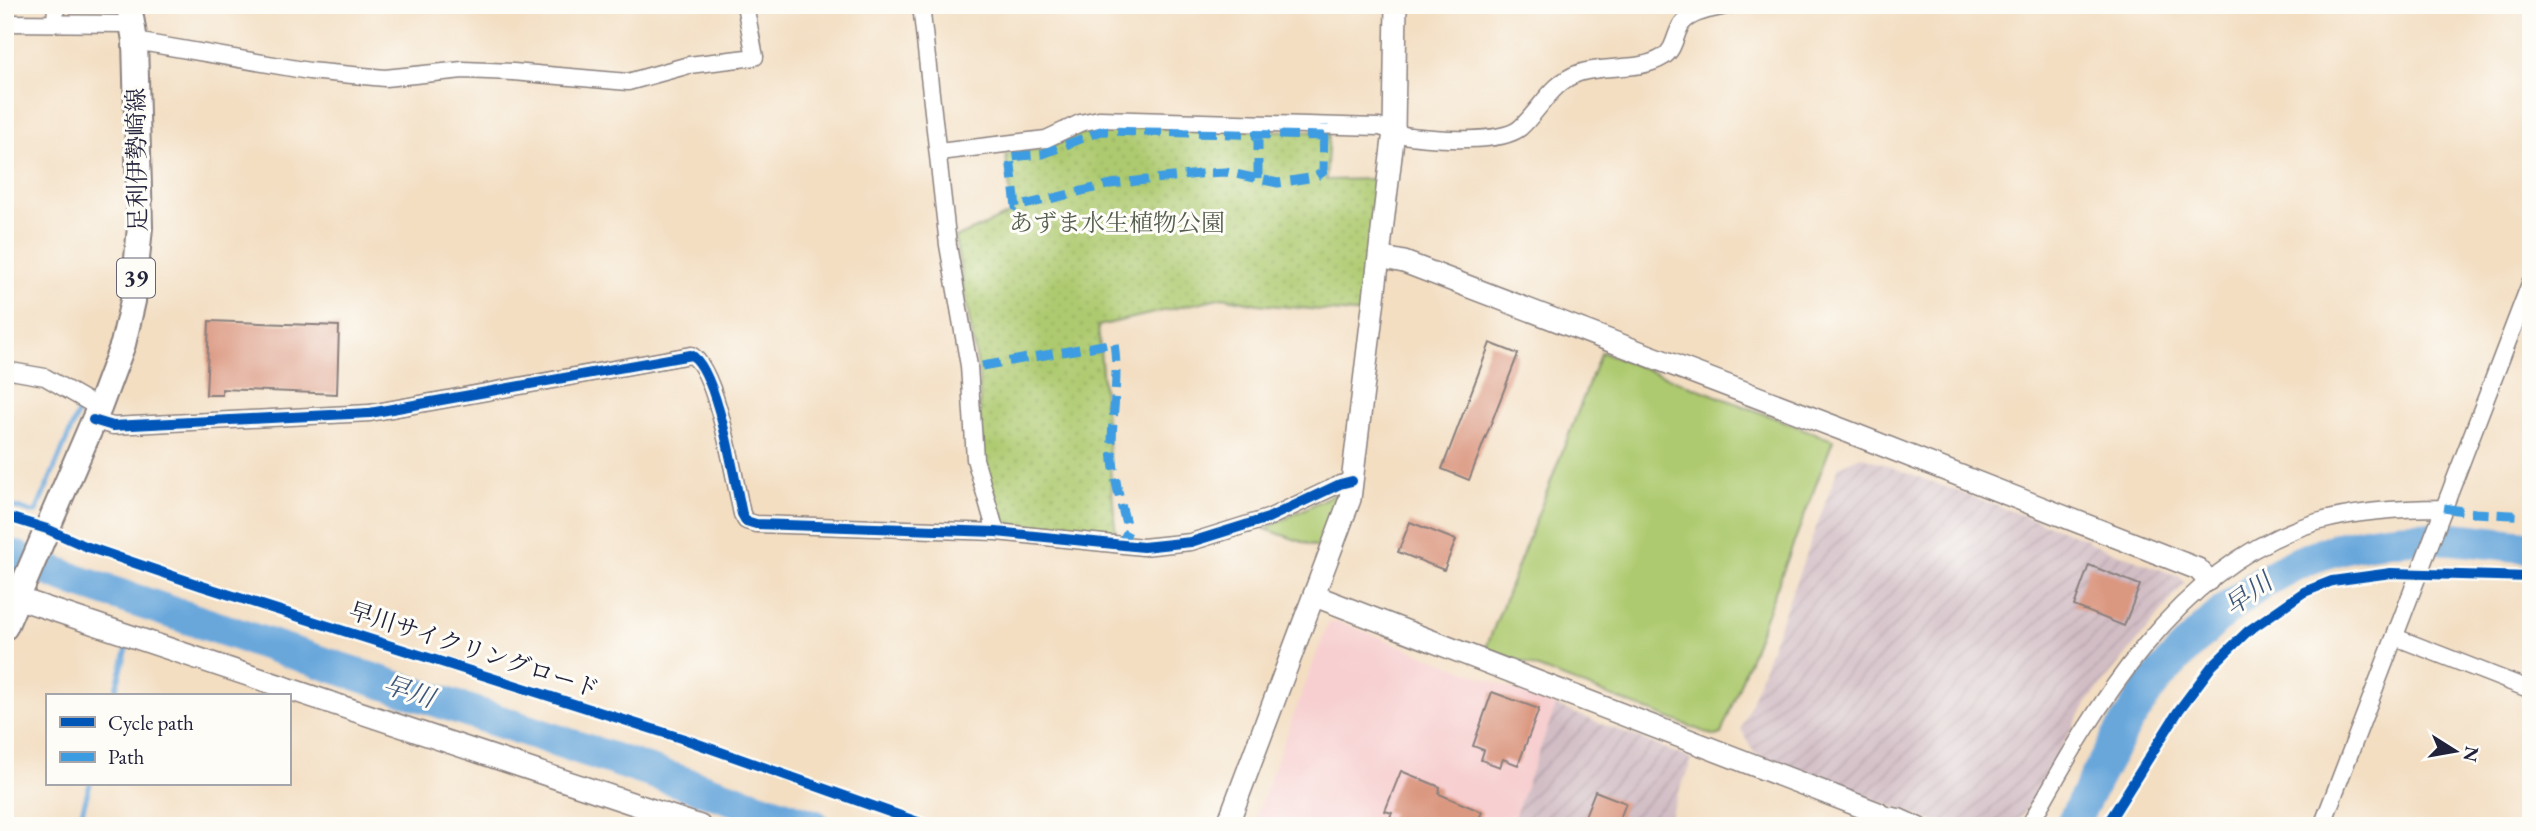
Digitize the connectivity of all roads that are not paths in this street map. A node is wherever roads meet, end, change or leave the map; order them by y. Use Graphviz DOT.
graph roads {
  1 [pos="56,5"];
  2 [pos="745,5"];
  3 [pos="921,5"];
  4 [pos="1396,5"];
  5 [pos="1730,5"];
  6 [pos="1683,13"];
  7 [pos="5,23"];
  8 [pos="55,23"];
  9 [pos="131,24"];
  10 [pos="1394,131"];
  11 [pos="939,152"];
  12 [pos="1379,257"];
  13 [pos="2531,281"];
  14 [pos="5,370"];
  15 [pos="96,414"];
  16 [pos="1352,481"];
  17 [pos="2442,512"];
  18 [pos="996,532"];
  19 [pos="2208,580"];
  20 [pos="15,593"];
  21 [pos="1315,596"];
  22 [pos="5,626"];
  23 [pos="2395,637"];
  24 [pos="2531,690"];
  25 [pos="1878,813"];
  26 [pos="668,821"];
  27 [pos="700,826"];
  28 [pos="1227,826"];
  29 [pos="1919,826"];
  30 [pos="2029,826"];
  31 [pos="2322,826"];
  1 -- 8 [label="street"];
  2 -- 9 [label="street"];
  3 -- 11 [label="street"];
  4 -- 10 [label="street"];
  5 -- 6 [label="street"];
  6 -- 10 [label="street"];
  7 -- 8 [label="street"];
  8 -- 9 [label="street"];
  9 -- 15 [label="main road, 足利伊勢崎線 / 39"];
  10 -- 11 [label="street"];
  10 -- 12 [label="street"];
  11 -- 18 [label="street"];
  12 -- 16 [label="street"];
  12 -- 19 [label="street"];
  13 -- 17 [label="street"];
  14 -- 15 [label="street"];
  15 -- 18 [label="street"];
  15 -- 20 [label="main road, 足利伊勢崎線 / 39"];
  16 -- 18 [label="street"];
  16 -- 21 [label="street"];
  17 -- 19 [label="street"];
  17 -- 23 [label="street"];
  19 -- 30 [label="street"];
  20 -- 22 [label="main road, 足利伊勢崎線 / 39"];
  20 -- 26 [label="street"];
  21 -- 25 [label="street"];
  21 -- 28 [label="street"];
  23 -- 24 [label="street"];
  23 -- 31 [label="street"];
  25 -- 29 [label="street"];
  26 -- 27 [label="street"];
}
